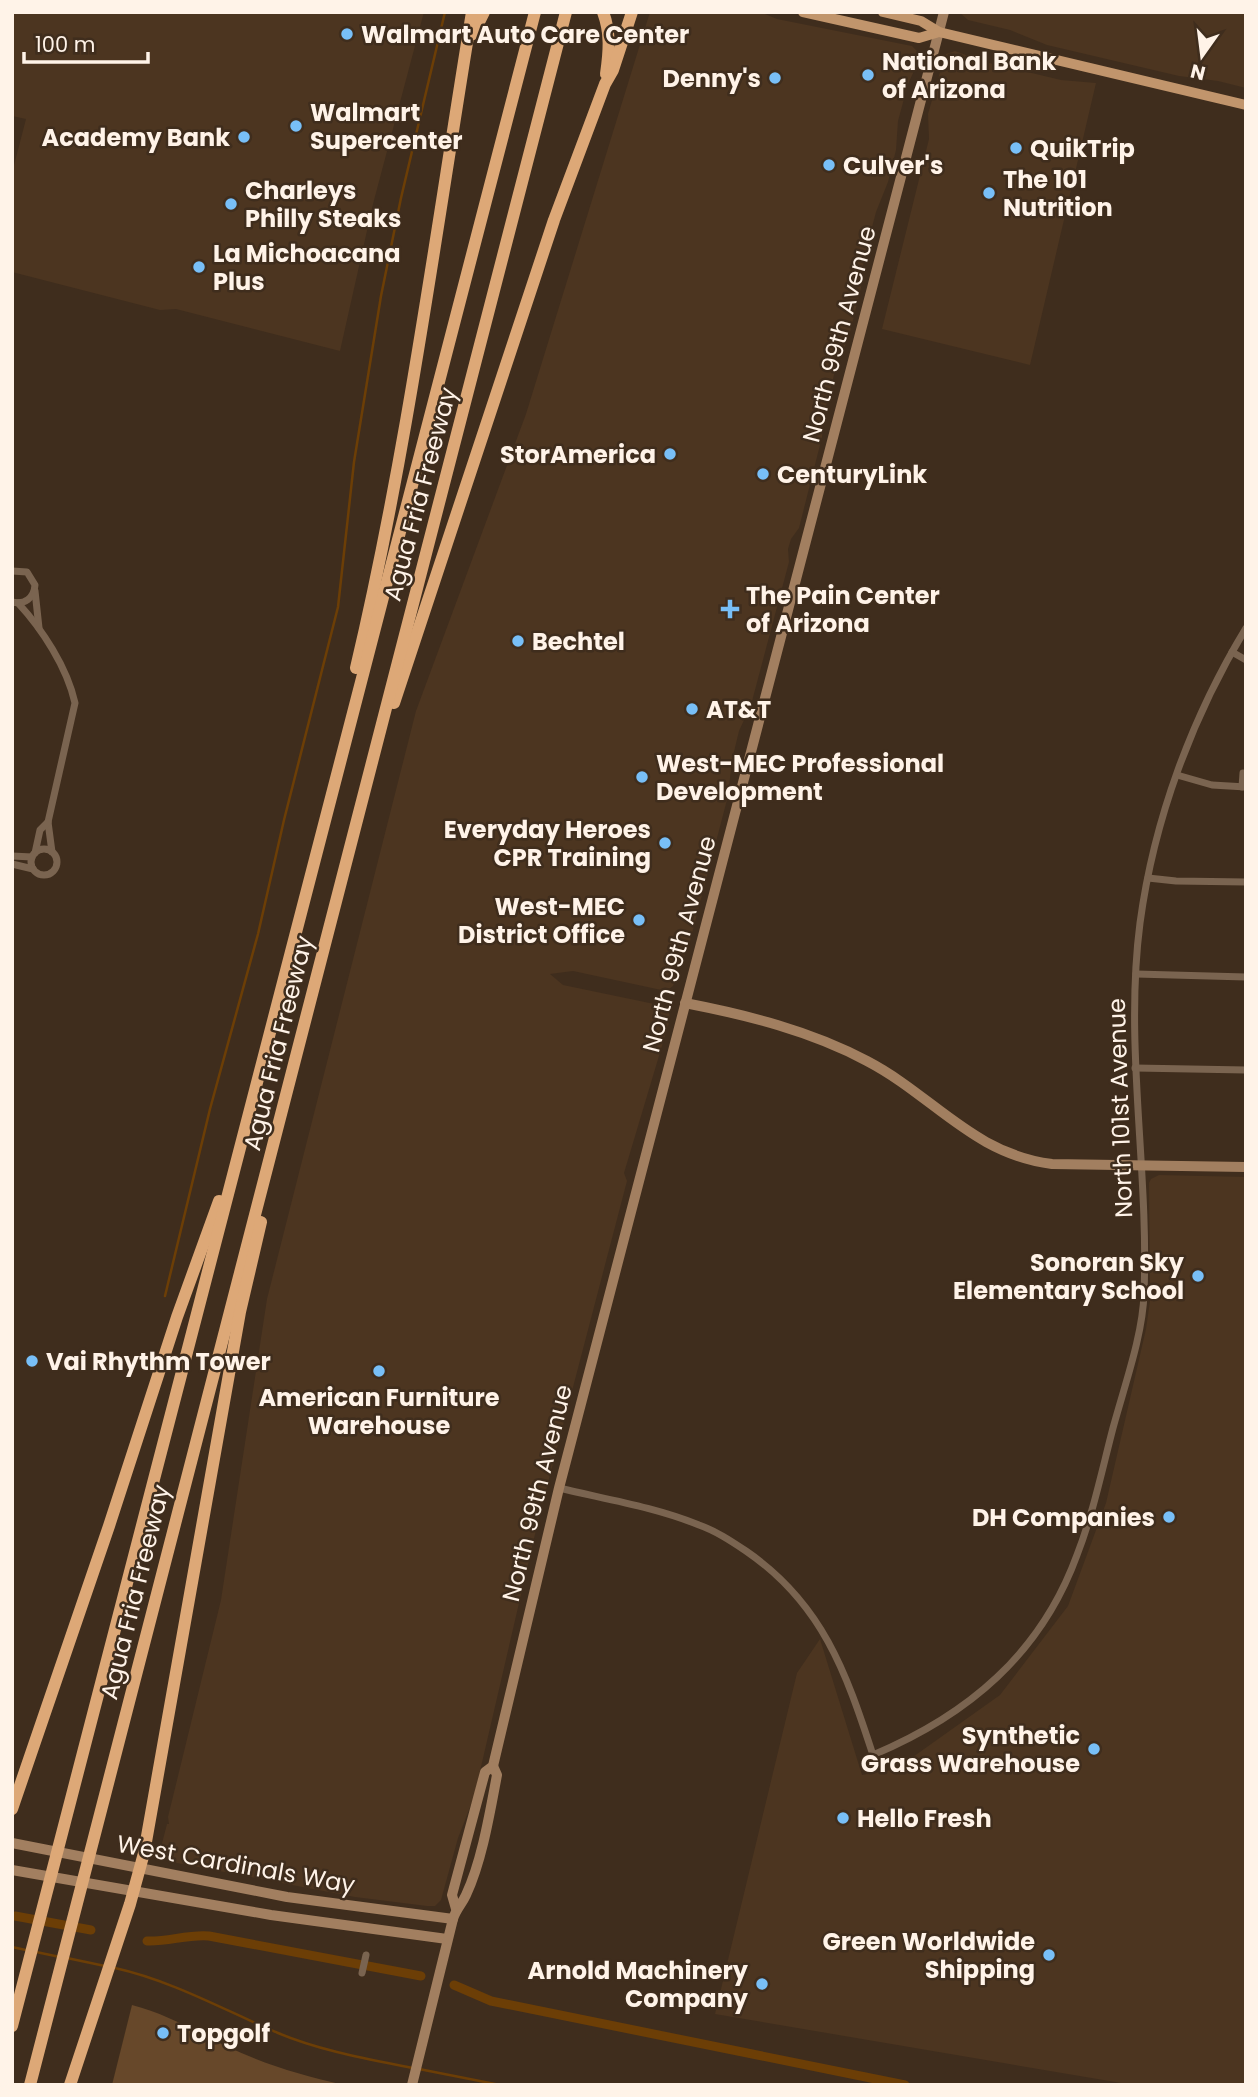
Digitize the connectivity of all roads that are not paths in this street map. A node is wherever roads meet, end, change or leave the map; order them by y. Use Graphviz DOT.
graph roads {
  1 [pos="472,12"];
  2 [pos="484,12"];
  3 [pos="535,12"];
  4 [pos="566,12"];
  5 [pos="603,12"];
  6 [pos="632,12"];
  7 [pos="803,12"];
  8 [pos="883,12"];
  9 [pos="944,12"];
  10 [pos="939,32"];
  11 [pos="466,56"];
  12 [pos="605,85"];
  13 [pos="1246,105"];
  14 [pos="12,571"];
  15 [pos="35,590"];
  16 [pos="15,602"];
  17 [pos="39,628"];
  18 [pos="1246,628"];
  19 [pos="1232,652"];
  20 [pos="1246,660"];
  21 [pos="344,744"];
  22 [pos="374,752"];
  23 [pos="1243,773"];
  24 [pos="1177,775"];
  25 [pos="1244,788"];
  26 [pos="48,822"];
  27 [pos="52,852"];
  28 [pos="33,855"];
  29 [pos="12,856"];
  30 [pos="12,864"];
  31 [pos="33,869"];
  32 [pos="1148,878"];
  33 [pos="1246,882"];
  34 [pos="1136,974"];
  35 [pos="1246,977"];
  36 [pos="685,1003"];
  37 [pos="1135,1068"];
  38 [pos="1246,1070"];
  39 [pos="241,1141"];
  40 [pos="273,1148"];
  41 [pos="1140,1165"];
  42 [pos="1246,1167"];
  43 [pos="559,1488"];
  44 [pos="493,1766"];
  45 [pos="12,1809"];
  46 [pos="12,1843"];
  47 [pos="140,1868"];
  48 [pos="12,1870"];
  49 [pos="133,1892"];
  50 [pos="454,1914"];
  51 [pos="447,1939"];
  52 [pos="365,1957"];
  53 [pos="362,1973"];
  54 [pos="12,2025"];
  55 [pos="29,2085"];
  56 [pos="71,2085"];
  57 [pos="412,2085"];
  1 -- 11 [label="highway"];
  2 -- 11 [label="highway"];
  3 -- 21 [label="highway, Agua Fria Freeway"];
  4 -- 22 [label="highway, Agua Fria Freeway"];
  5 -- 12 [label="highway"];
  6 -- 12 [label="highway"];
  7 -- 10 [label="main road"];
  8 -- 10 [label="main road"];
  9 -- 10 [label="main road, North 99th Avenue"];
  10 -- 13 [label="main road"];
  10 -- 36 [label="main road, North 99th Avenue"];
  11 -- 21 [label="highway"];
  12 -- 22 [label="highway"];
  14 -- 15 [label="street"];
  15 -- 16 [label="street"];
  15 -- 17 [label="street"];
  16 -- 17 [label="street"];
  17 -- 26 [label="street"];
  18 -- 19 [label="street, North 101st Avenue"];
  19 -- 20 [label="street"];
  19 -- 24 [label="street, North 101st Avenue"];
  21 -- 39 [label="highway, Agua Fria Freeway"];
  22 -- 40 [label="highway, Agua Fria Freeway"];
  23 -- 25 [label="street"];
  24 -- 25 [label="street"];
  24 -- 32 [label="street, North 101st Avenue"];
  26 -- 27 [label="street"];
  26 -- 28 [label="street"];
  27 -- 28 [label="street"];
  27 -- 31 [label="street"];
  28 -- 29 [label="street"];
  28 -- 31 [label="street"];
  30 -- 31 [label="street"];
  32 -- 33 [label="street"];
  32 -- 34 [label="street, North 101st Avenue"];
  34 -- 35 [label="street"];
  34 -- 37 [label="street, North 101st Avenue"];
  36 -- 41 [label="main road"];
  36 -- 43 [label="main road, North 99th Avenue"];
  37 -- 38 [label="street"];
  37 -- 41 [label="street, North 101st Avenue"];
  39 -- 45 [label="highway"];
  39 -- 54 [label="highway, Agua Fria Freeway"];
  40 -- 47 [label="highway"];
  40 -- 55 [label="highway, Agua Fria Freeway"];
  41 -- 42 [label="main road"];
  41 -- 43 [label="street, North 101st Avenue"];
  43 -- 44 [label="main road, North 99th Avenue"];
  44 -- 50 [label="main road, North 99th Avenue"];
  44 -- 50 [label="main road, North 99th Avenue"];
  46 -- 47 [label="main road, West Cardinals Way"];
  47 -- 49 [label="highway"];
  47 -- 50 [label="main road, West Cardinals Way"];
  48 -- 49 [label="main road, West Cardinals Way"];
  49 -- 51 [label="main road, West Cardinals Way"];
  49 -- 56 [label="highway"];
  50 -- 51 [label="main road, North 99th Avenue"];
  51 -- 57 [label="main road, North 99th Avenue"];
  52 -- 53 [label="street"];
}
